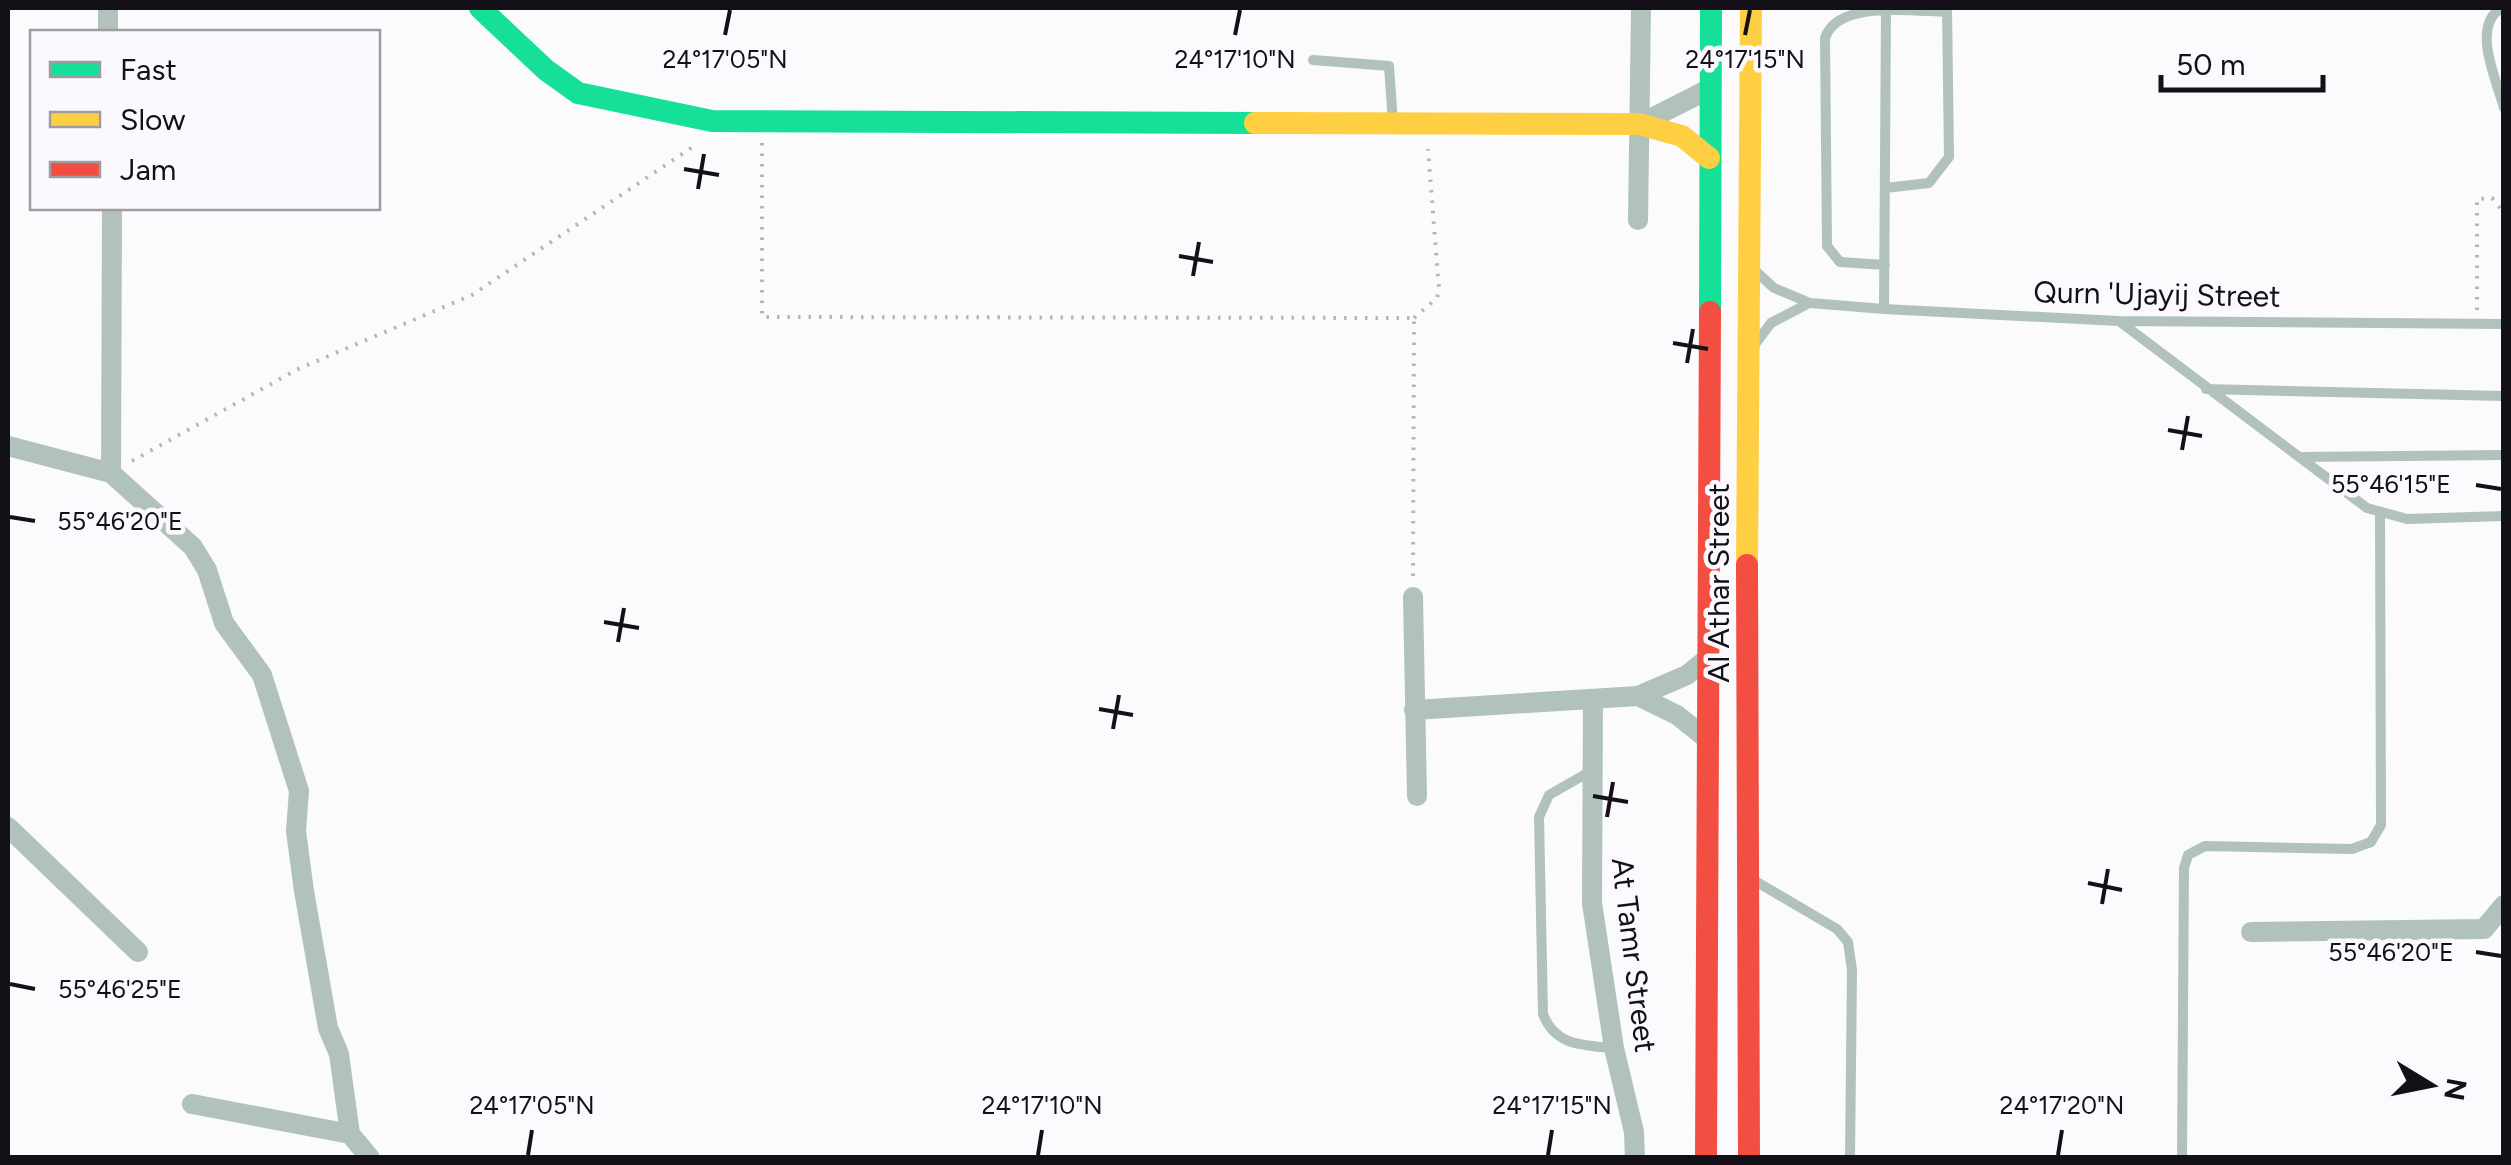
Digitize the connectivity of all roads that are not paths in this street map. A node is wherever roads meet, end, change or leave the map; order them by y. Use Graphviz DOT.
graph roads {
  1 [pos="480,8"];
  2 [pos="1641,8"];
  3 [pos="1711,8"];
  4 [pos="1750,8"];
  5 [pos="2502,8"];
  6 [pos="1947,10"];
  7 [pos="1886,11"];
  8 [pos="1313,60"];
  9 [pos="1709,89"];
  10 [pos="2504,108"];
  11 [pos="1393,124"];
  12 [pos="1639,124"];
  13 [pos="1709,158"];
  14 [pos="1885,188"];
  15 [pos="112,210"];
  16 [pos="1638,220"];
  17 [pos="1749,264"];
  18 [pos="1885,265"];
  19 [pos="1810,303"];
  20 [pos="1884,309"];
  21 [pos="2118,321"];
  22 [pos="2504,324"];
  23 [pos="1746,358"];
  24 [pos="2206,389"];
  25 [pos="2504,396"];
  26 [pos="8,446"];
  27 [pos="2504,455"];
  28 [pos="2298,457"];
  29 [pos="110,473"];
  30 [pos="2380,514"];
  31 [pos="2504,516"];
  32 [pos="1413,596"];
  33 [pos="1708,658"];
  34 [pos="1638,696"];
  35 [pos="1593,699"];
  36 [pos="1414,710"];
  37 [pos="1706,740"];
  38 [pos="1590,771"];
  39 [pos="1417,796"];
  40 [pos="8,827"];
  41 [pos="1750,878"];
  42 [pos="2504,905"];
  43 [pos="2251,932"];
  44 [pos="138,952"];
  45 [pos="1614,1048"];
  46 [pos="192,1104"];
  47 [pos="350,1134"];
  48 [pos="370,1158"];
  49 [pos="1635,1158"];
  50 [pos="1706,1158"];
  51 [pos="1749,1158"];
  52 [pos="1850,1158"];
  53 [pos="2182,1158"];
  1 -- 11 [label="street"];
  2 -- 12 [label="street"];
  3 -- 9 [label="street, Al Athar Street"];
  4 -- 17 [label="street, Al Athar Street"];
  5 -- 10 [label="lane"];
  6 -- 7 [label="lane"];
  6 -- 14 [label="lane"];
  7 -- 14 [label="lane"];
  7 -- 18 [label="lane"];
  8 -- 11 [label="lane"];
  9 -- 12 [label="street"];
  9 -- 13 [label="street, Al Athar Street"];
  11 -- 12 [label="street"];
  12 -- 13 [label="street"];
  12 -- 16 [label="street"];
  13 -- 33 [label="street, Al Athar Street"];
  14 -- 18 [label="lane"];
  15 -- 29 [label="street"];
  17 -- 19 [label="lane, Qurn 'Ujayij Street"];
  17 -- 23 [label="street, Al Athar Street"];
  18 -- 20 [label="lane"];
  19 -- 20 [label="lane, Qurn 'Ujayij Street"];
  19 -- 23 [label="lane"];
  20 -- 21 [label="lane, Qurn 'Ujayij Street"];
  21 -- 22 [label="lane, Qurn 'Ujayij Street"];
  21 -- 24 [label="lane"];
  23 -- 41 [label="street, Al Athar Street"];
  24 -- 25 [label="lane"];
  24 -- 28 [label="lane"];
  26 -- 29 [label="street"];
  27 -- 28 [label="lane"];
  28 -- 30 [label="lane"];
  29 -- 47 [label="street"];
  30 -- 31 [label="lane"];
  30 -- 53 [label="lane"];
  32 -- 36 [label="street"];
  33 -- 34 [label="street"];
  33 -- 37 [label="street, Al Athar Street"];
  34 -- 35 [label="street"];
  34 -- 37 [label="street"];
  35 -- 36 [label="street"];
  35 -- 38 [label="street, At Tamr Street"];
  36 -- 39 [label="street"];
  37 -- 50 [label="street, Al Athar Street"];
  38 -- 45 [label="street, At Tamr Street"];
  38 -- 45 [label="lane"];
  40 -- 44 [label="street"];
  41 -- 51 [label="street, Al Athar Street"];
  41 -- 52 [label="lane"];
  42 -- 43 [label="street"];
  45 -- 49 [label="street, At Tamr Street"];
  46 -- 47 [label="street"];
  47 -- 48 [label="street"];
}
